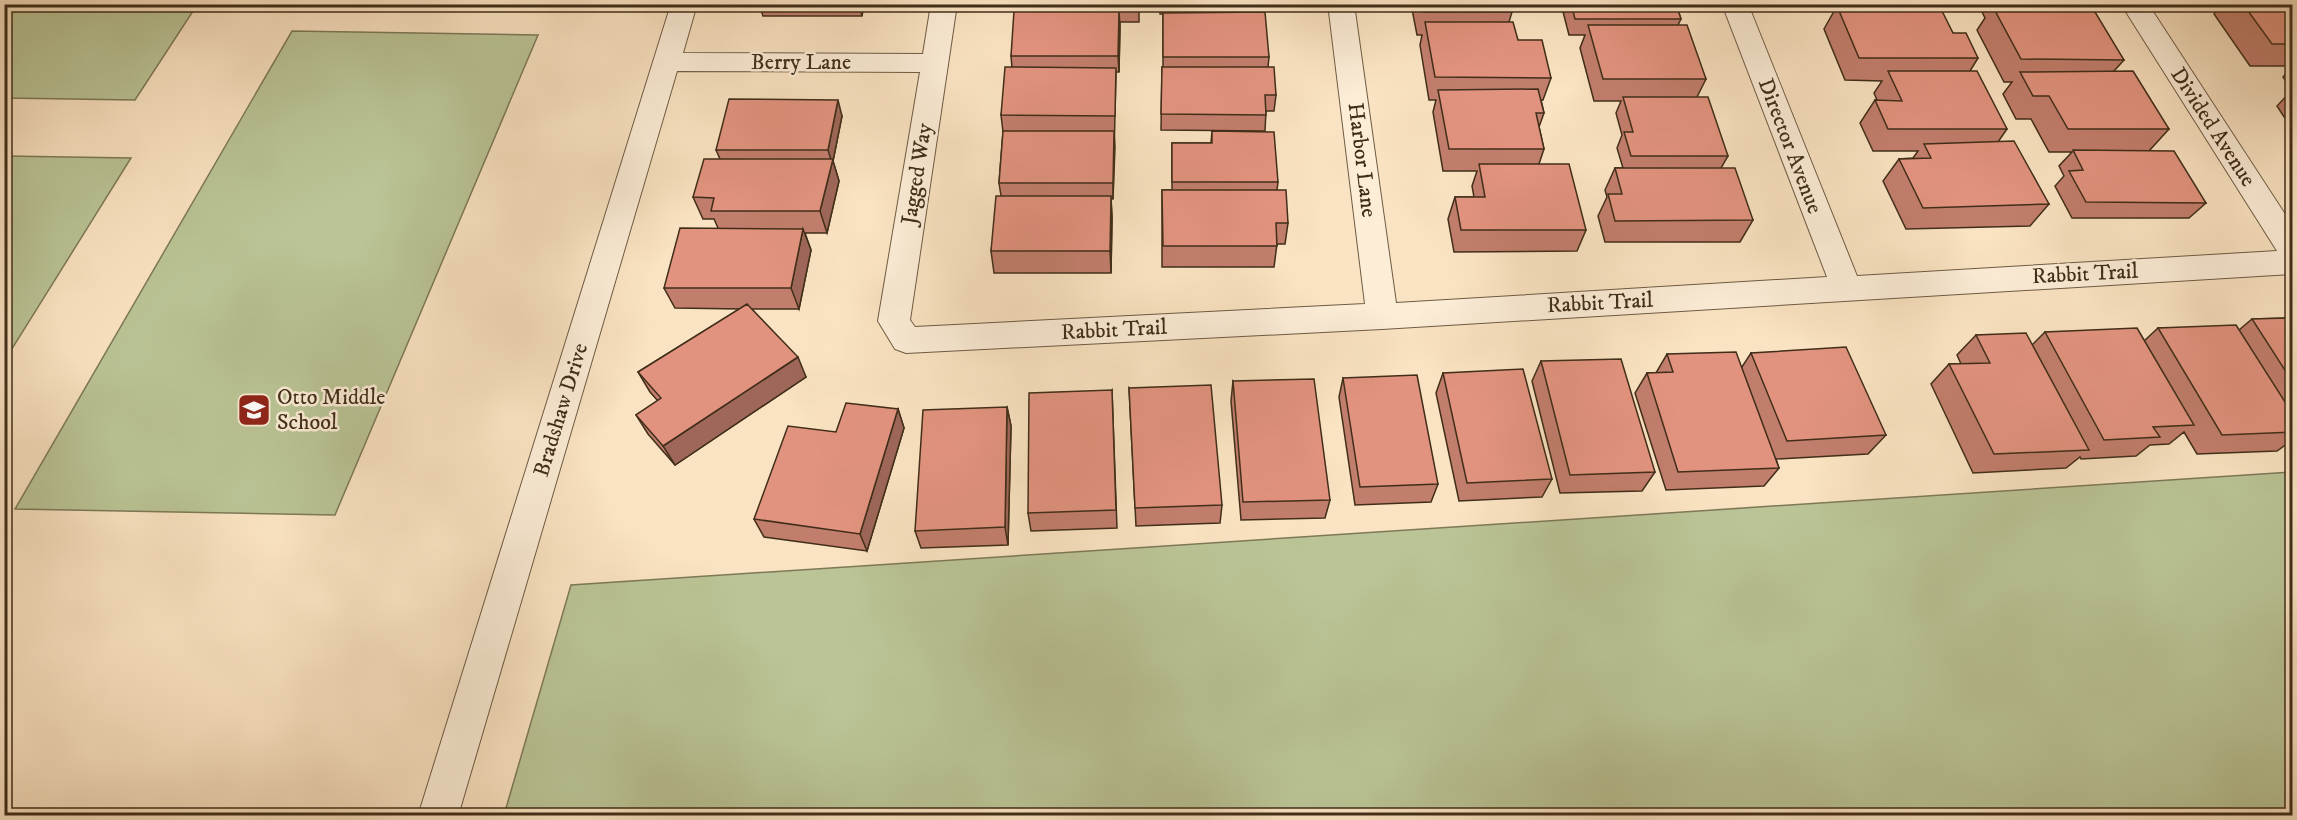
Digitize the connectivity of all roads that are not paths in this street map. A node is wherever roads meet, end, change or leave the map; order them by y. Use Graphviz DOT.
graph roads {
  1 [pos="684,4"];
  2 [pos="944,4"];
  3 [pos="1341,4"];
  4 [pos="1735,4"];
  5 [pos="2134,4"];
  6 [pos="666,62"];
  7 [pos="935,63"];
  8 [pos="2292,249"];
  9 [pos="2292,262"];
  10 [pos="1846,288"];
  11 [pos="1382,316"];
  12 [pos="906,340"];
  13 [pos="438,816"];
  1 -- 6 [label="street, Bradshaw Drive"];
  2 -- 7 [label="street, Jagged Way"];
  3 -- 11 [label="street, Harbor Lane"];
  4 -- 10 [label="street, Director Avenue"];
  5 -- 8 [label="street, Divided Avenue"];
  6 -- 7 [label="street, Berry Lane"];
  6 -- 13 [label="street, Bradshaw Drive"];
  7 -- 12 [label="street, Jagged Way"];
  9 -- 10 [label="street, Rabbit Trail"];
  10 -- 11 [label="street, Rabbit Trail"];
  11 -- 12 [label="street, Rabbit Trail"];
}
